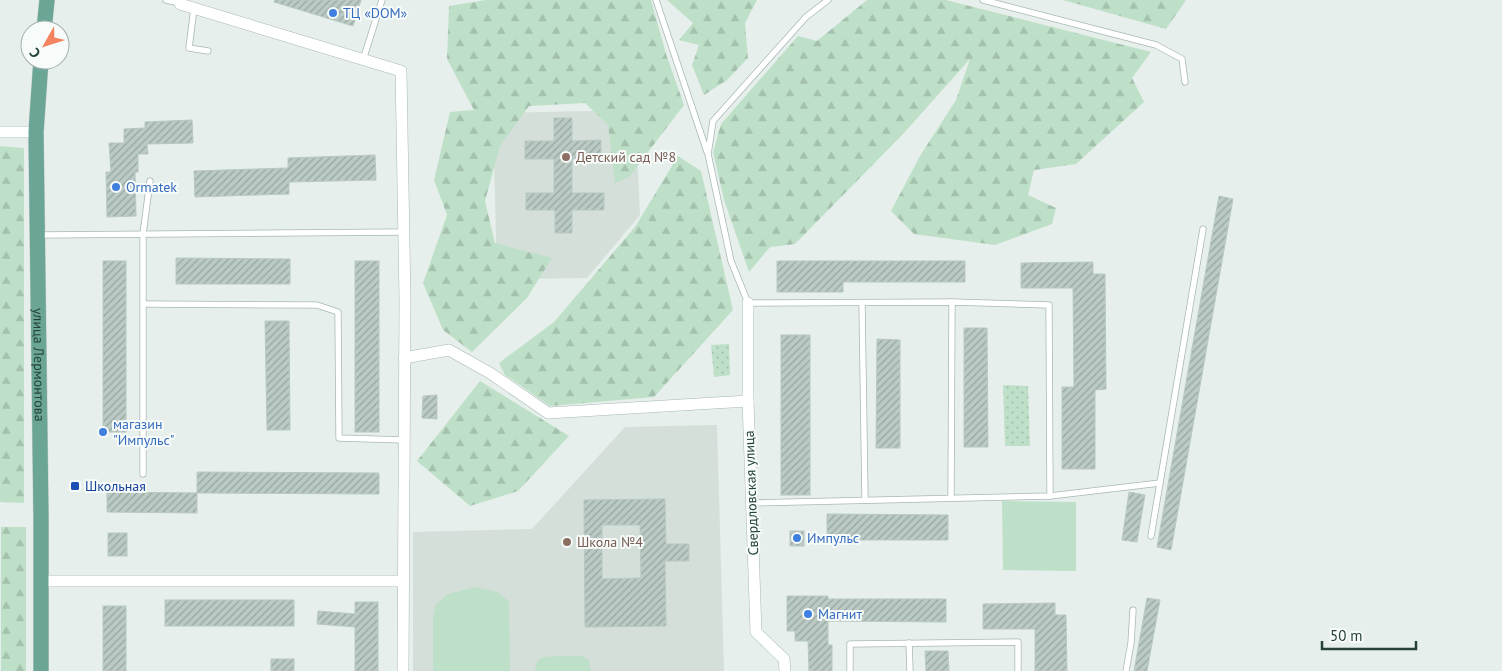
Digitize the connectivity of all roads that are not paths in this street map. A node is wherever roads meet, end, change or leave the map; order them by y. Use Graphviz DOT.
graph roads {
  1 [pos="47,0"];
  2 [pos="166,0"];
  3 [pos="382,0"];
  4 [pos="656,0"];
  5 [pos="828,0"];
  6 [pos="983,0"];
  7 [pos="181,2"];
  8 [pos="194,8"];
  9 [pos="45,20"];
  10 [pos="208,51"];
  11 [pos="363,60"];
  12 [pos="40,70"];
  13 [pos="1185,82"];
  14 [pos="0,132"];
  15 [pos="36,132"];
  16 [pos="708,154"];
  17 [pos="150,181"];
  18 [pos="1203,230"];
  19 [pos="403,232"];
  20 [pos="143,234"];
  21 [pos="38,235"];
  22 [pos="952,302"];
  23 [pos="748,303"];
  24 [pos="862,303"];
  25 [pos="144,304"];
  26 [pos="404,358"];
  27 [pos="748,401"];
  28 [pos="404,440"];
  29 [pos="143,474"];
  30 [pos="1160,483"];
  31 [pos="1050,496"];
  32 [pos="951,498"];
  33 [pos="865,500"];
  34 [pos="751,503"];
  35 [pos="1151,536"];
  36 [pos="40,581"];
  37 [pos="403,581"];
  38 [pos="1133,610"];
  39 [pos="910,643"];
  40 [pos="41,671"];
  41 [pos="403,671"];
  42 [pos="785,671"];
  43 [pos="850,671"];
  44 [pos="910,671"];
  45 [pos="1018,671"];
  46 [pos="1126,671"];
  1 -- 9 [label="main road"];
  2 -- 7 [label="lane"];
  3 -- 11 [label="lane"];
  4 -- 16 [label="lane"];
  5 -- 16 [label="lane"];
  6 -- 13 [label="lane"];
  7 -- 8 [label="street"];
  8 -- 10 [label="lane"];
  8 -- 11 [label="street"];
  11 -- 19 [label="street"];
  12 -- 15 [label="main road, улица Лермонтова"];
  14 -- 15 [label="street"];
  15 -- 21 [label="main road, улица Лермонтова"];
  16 -- 23 [label="lane"];
  17 -- 20 [label="lane"];
  18 -- 30 [label="lane"];
  19 -- 20 [label="lane"];
  19 -- 26 [label="street"];
  20 -- 21 [label="lane"];
  20 -- 25 [label="lane"];
  21 -- 36 [label="main road, улица Лермонтова"];
  22 -- 24 [label="lane"];
  22 -- 31 [label="lane"];
  22 -- 32 [label="lane"];
  23 -- 24 [label="lane"];
  23 -- 27 [label="street, Свердловская улица"];
  24 -- 33 [label="lane"];
  25 -- 28 [label="lane"];
  25 -- 29 [label="lane"];
  26 -- 27 [label="street"];
  26 -- 28 [label="street"];
  27 -- 34 [label="street, Свердловская улица"];
  28 -- 37 [label="street"];
  30 -- 31 [label="lane"];
  30 -- 35 [label="lane"];
  31 -- 32 [label="lane"];
  32 -- 33 [label="lane"];
  33 -- 34 [label="lane"];
  34 -- 42 [label="street, Свердловская улица"];
  36 -- 37 [label="street"];
  36 -- 40 [label="main road, улица Лермонтова"];
  37 -- 41 [label="street"];
  38 -- 46 [label="lane"];
  39 -- 43 [label="lane"];
  39 -- 44 [label="lane"];
  39 -- 45 [label="lane"];
}
